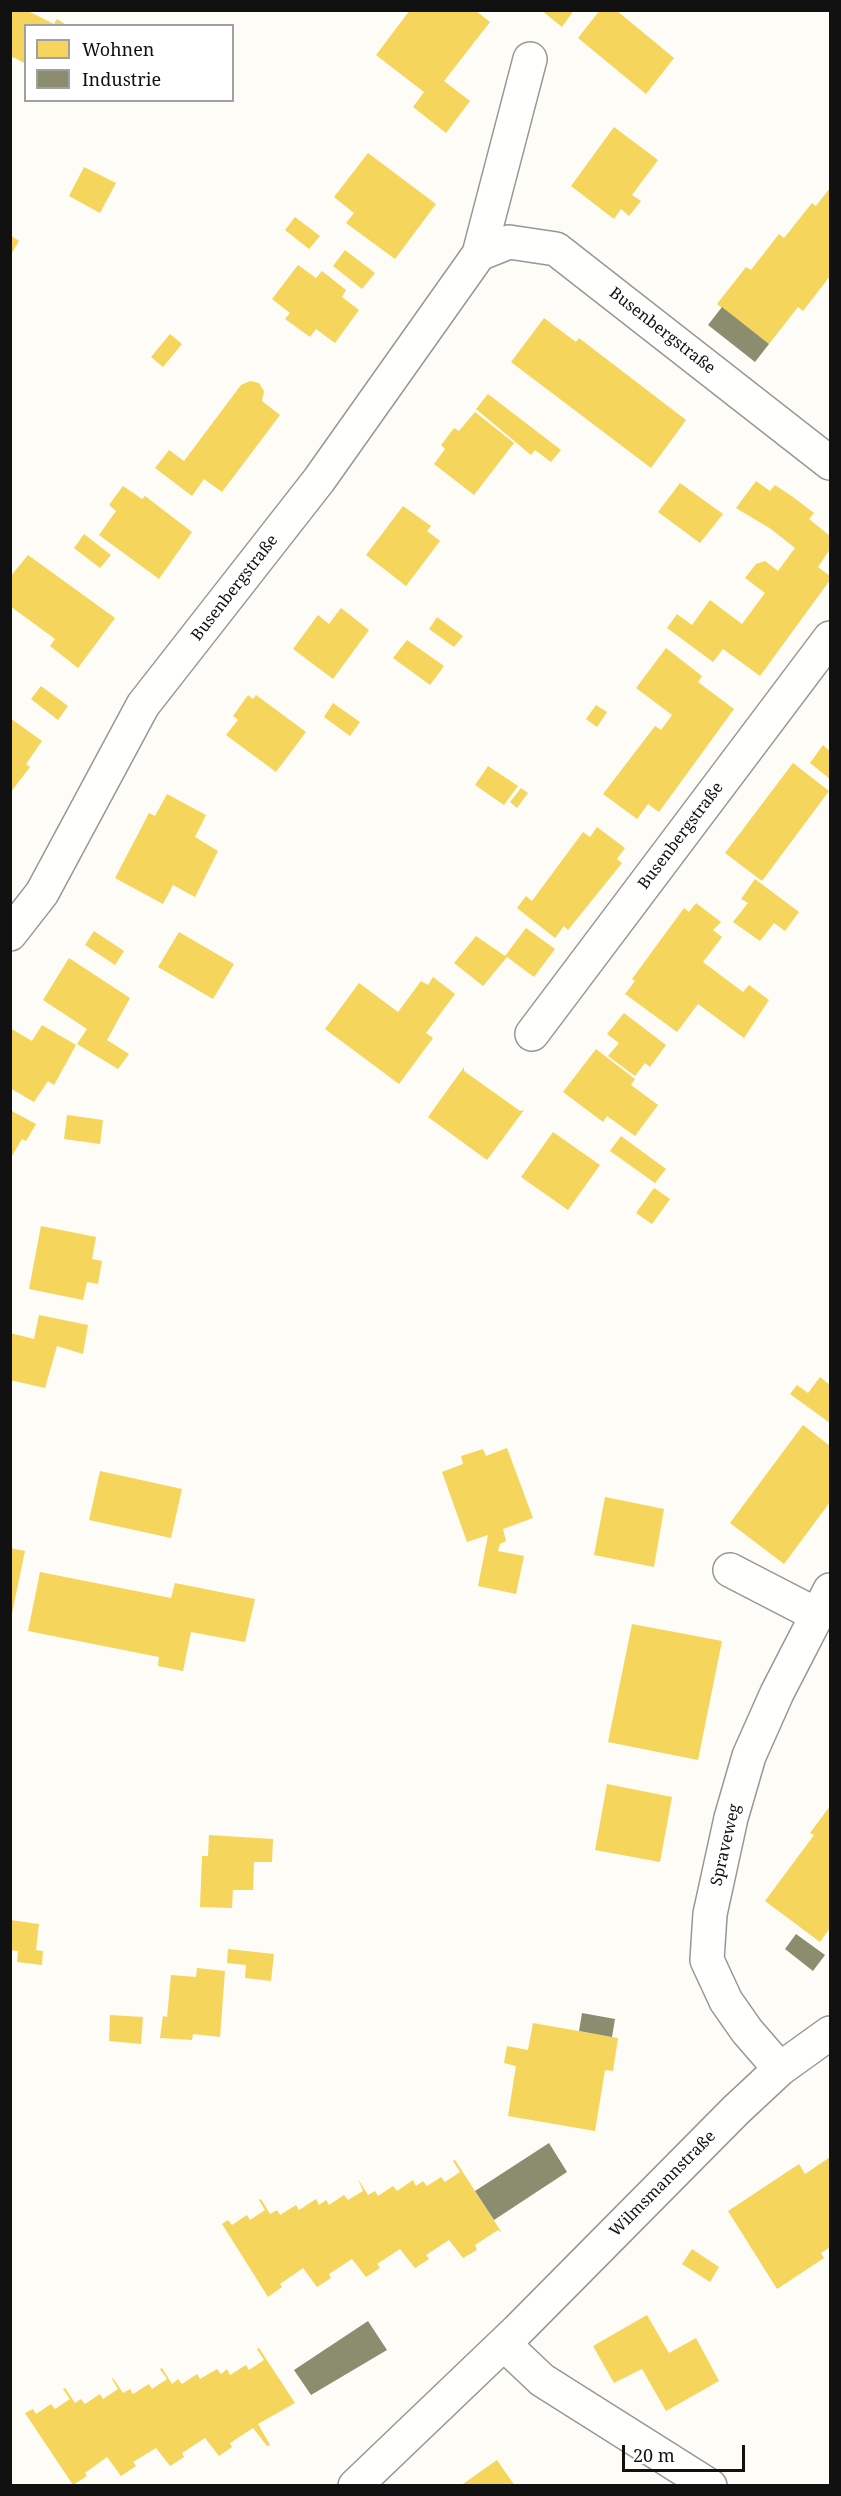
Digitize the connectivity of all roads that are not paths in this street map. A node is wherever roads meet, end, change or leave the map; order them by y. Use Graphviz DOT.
graph roads {
  1 [pos="530,59"];
  2 [pos="479,254"];
  3 [pos="831,463"];
  4 [pos="831,638"];
  5 [pos="10,934"];
  6 [pos="532,1034"];
  7 [pos="730,1570"];
  8 [pos="824,1603"];
  9 [pos="831,2032"];
  10 [pos="780,2069"];
  11 [pos="504,2344"];
  12 [pos="355,2486"];
  13 [pos="711,2486"];
  1 -- 2 [label="street, Busenbergstraße"];
  2 -- 3 [label="street, Busenbergstraße"];
  2 -- 5 [label="street, Busenbergstraße"];
  4 -- 6 [label="street, Busenbergstraße"];
  7 -- 8 [label="street, Spraveweg"];
  8 -- 10 [label="street, Spraveweg"];
  9 -- 10 [label="street, Wilmsmannstraße"];
  10 -- 11 [label="street, Wilmsmannstraße"];
  11 -- 12 [label="street, Wilmsmannstraße"];
  11 -- 13 [label="street"];
}
